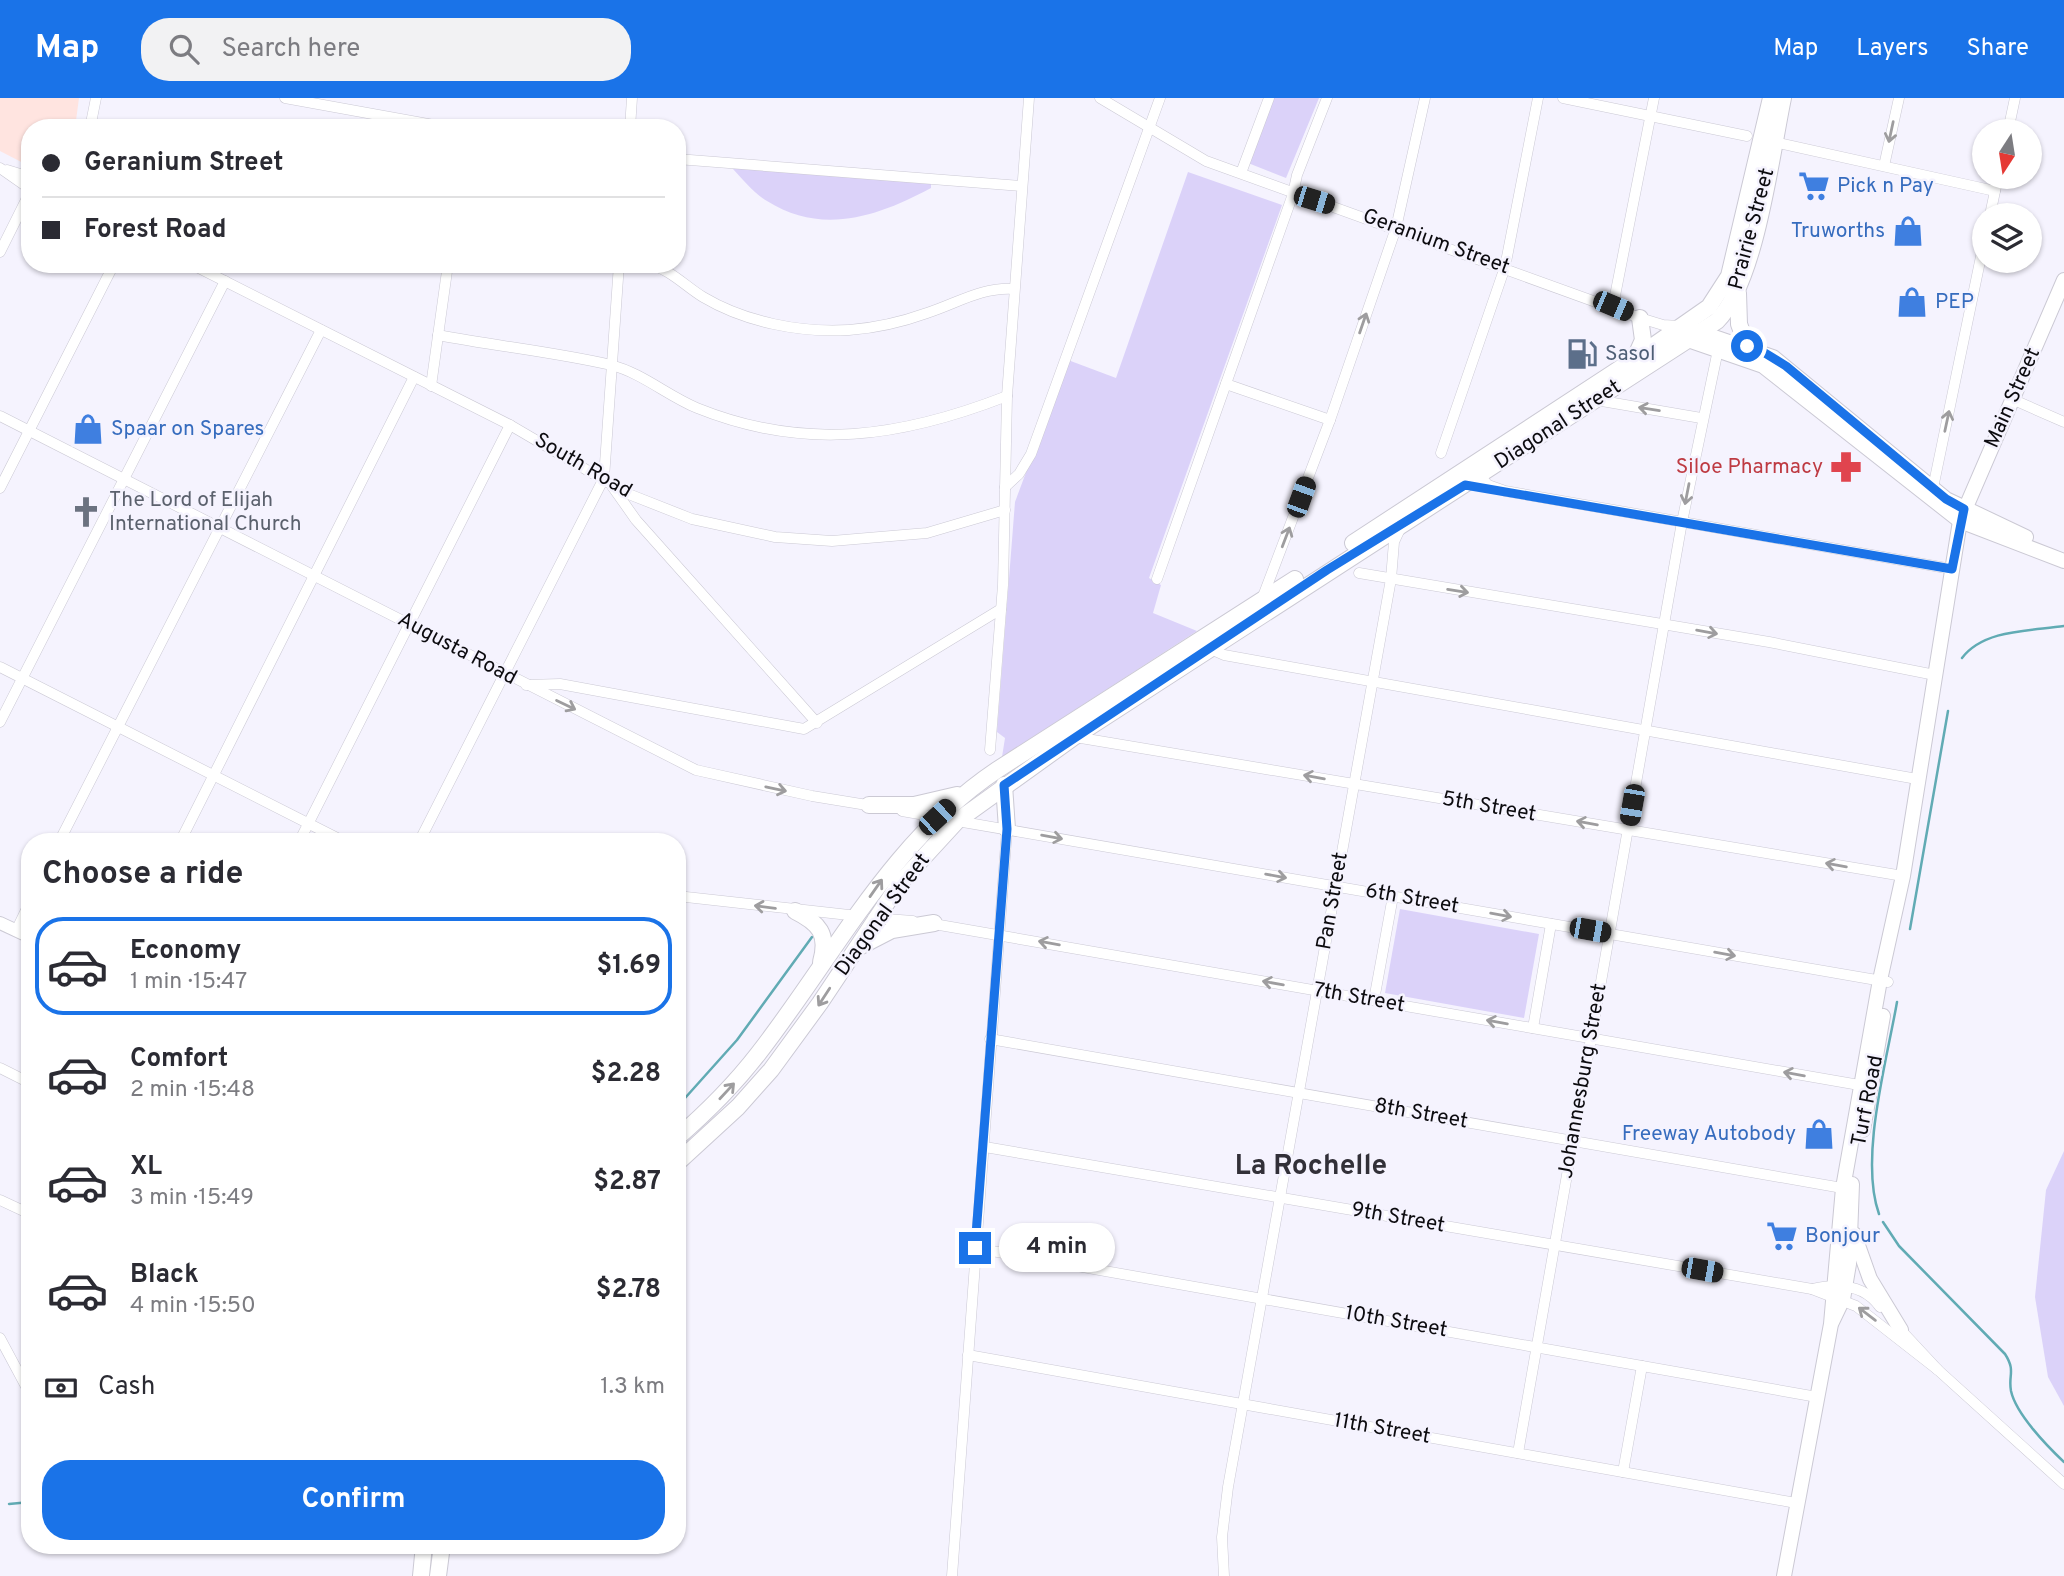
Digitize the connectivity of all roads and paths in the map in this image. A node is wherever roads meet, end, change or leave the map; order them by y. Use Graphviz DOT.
graph roads {
  1 [pos="96,98"];
  2 [pos="285,98"];
  3 [pos="632,98"];
  4 [pos="1029,98"];
  5 [pos="1100,98"];
  6 [pos="1160,98"];
  7 [pos="1269,98"];
  8 [pos="1327,98"];
  9 [pos="1425,98"];
  10 [pos="1538,98"];
  11 [pos="1563,98"];
  12 [pos="1654,98"];
  13 [pos="1770,98"];
  14 [pos="1783,98"];
  15 [pos="1899,98"];
  16 [pos="2015,98"];
  17 [pos="1650,116"];
  18 [pos="92,119"];
  19 [pos="392,119"];
  20 [pos="631,119"];
  21 [pos="2011,119"];
  22 [pos="1150,127"];
  23 [pos="1761,139"];
  24 [pos="686,160"];
  25 [pos="1884,166"];
  26 [pos="0,167"];
  27 [pos="1241,173"];
  28 [pos="21,184"];
  29 [pos="1022,186"];
  30 [pos="1995,191"];
  31 [pos="1293,194"];
  32 [pos="1992,203"];
  33 [pos="21,207"];
  34 [pos="1396,228"];
  35 [pos="0,252"];
  36 [pos="1505,267"];
  37 [pos="109,273"];
  38 [pos="209,273"];
  39 [pos="447,273"];
  40 [pos="619,273"];
  41 [pos="668,273"];
  42 [pos="1978,273"];
  43 [pos="225,281"];
  44 [pos="2062,288"];
  45 [pos="1014,289"];
  46 [pos="1738,291"];
  47 [pos="1613,306"];
  48 [pos="1640,318"];
  49 [pos="321,330"];
  50 [pos="1682,332"];
  51 [pos="438,335"];
  52 [pos="1720,343"];
  53 [pos="1747,346"];
  54 [pos="1633,360"];
  55 [pos="614,366"];
  56 [pos="414,377"];
  57 [pos="1226,384"];
  58 [pos="431,386"];
  59 [pos="1007,396"];
  60 [pos="1596,400"];
  61 [pos="2014,400"];
  62 [pos="0,416"];
  63 [pos="1701,418"];
  64 [pos="1330,420"];
  65 [pos="2064,422"];
  66 [pos="510,425"];
  67 [pos="29,430"];
  68 [pos="1441,453"];
  69 [pos="1475,471"];
  70 [pos="123,478"];
  71 [pos="604,478"];
  72 [pos="1465,485"];
  73 [pos="612,486"];
  74 [pos="1005,487"];
  75 [pos="0,488"];
  76 [pos="1933,488"];
  77 [pos="1505,491"];
  78 [pos="1005,510"];
  79 [pos="1961,515"];
  80 [pos="1682,522"];
  81 [pos="1403,524"];
  82 [pos="219,528"];
  83 [pos="2064,553"];
  84 [pos="2064,561"];
  85 [pos="1952,569"];
  86 [pos="1359,573"];
  87 [pos="314,575"];
  88 [pos="1157,579"];
  89 [pos="1391,579"];
  90 [pos="1262,601"];
  91 [pos="1001,609"];
  92 [pos="1664,624"];
  93 [pos="410,625"];
  94 [pos="1205,645"];
  95 [pos="0,667"];
  96 [pos="505,674"];
  97 [pos="1935,675"];
  98 [pos="22,678"];
  99 [pos="1372,684"];
  100 [pos="525,685"];
  101 [pos="0,722"];
  102 [pos="817,723"];
  103 [pos="120,727"];
  104 [pos="1645,730"];
  105 [pos="1074,737"];
  106 [pos="990,750"];
  107 [pos="214,776"];
  108 [pos="1917,779"];
  109 [pos="1354,784"];
  110 [pos="1004,785"];
  111 [pos="964,793"];
  112 [pos="869,805"];
  113 [pos="937,817"];
  114 [pos="957,821"];
  115 [pos="308,823"];
  116 [pos="1007,829"];
  117 [pos="1627,830"];
  118 [pos="64,833"];
  119 [pos="185,833"];
  120 [pos="303,833"];
  121 [pos="327,833"];
  122 [pos="424,833"];
  123 [pos="1903,876"];
  124 [pos="1335,886"];
  125 [pos="1393,896"];
  126 [pos="686,897"];
  127 [pos="795,911"];
  128 [pos="857,916"];
  129 [pos="876,918"];
  130 [pos="21,920"];
  131 [pos="0,923"];
  132 [pos="934,923"];
  133 [pos="1551,923"];
  134 [pos="16,930"];
  135 [pos="21,932"];
  136 [pos="1609,933"];
  137 [pos="998,934"];
  138 [pos="854,951"];
  139 [pos="820,968"];
  140 [pos="1884,981"];
  141 [pos="1317,990"];
  142 [pos="1374,1000"];
  143 [pos="1532,1028"];
  144 [pos="1591,1038"];
  145 [pos="990,1039"];
  146 [pos="0,1068"];
  147 [pos="21,1078"];
  148 [pos="1866,1086"];
  149 [pos="1298,1093"];
  150 [pos="686,1129"];
  151 [pos="1573,1141"];
  152 [pos="985,1147"];
  153 [pos="686,1155"];
  154 [pos="1847,1189"];
  155 [pos="1279,1197"];
  156 [pos="0,1199"];
  157 [pos="21,1210"];
  158 [pos="1852,1230"];
  159 [pos="1554,1245"];
  160 [pos="975,1248"];
  161 [pos="1838,1292"];
  162 [pos="1261,1299"];
  163 [pos="1901,1330"];
  164 [pos="0,1338"];
  165 [pos="1536,1347"];
  166 [pos="968,1355"];
  167 [pos="1642,1366"];
  168 [pos="1938,1370"];
  169 [pos="21,1376"];
  170 [pos="1817,1397"];
  171 [pos="1242,1404"];
  172 [pos="1518,1453"];
  173 [pos="1623,1472"];
  174 [pos="2064,1484"];
  175 [pos="1797,1503"];
  176 [pos="423,1554"];
  177 [pos="441,1554"];
  178 [pos="421,1576"];
  179 [pos="438,1576"];
  180 [pos="952,1576"];
  181 [pos="1224,1576"];
  182 [pos="1784,1576"];
  1 -- 18 [label="street"];
  2 -- 19 [label="street"];
  3 -- 20 [label="street"];
  4 -- 29 [label="street"];
  5 -- 22 [label="street, Geranium Street"];
  6 -- 22 [label="street"];
  7 -- 27 [label="street"];
  8 -- 31 [label="street"];
  9 -- 34 [label="street"];
  10 -- 36 [label="street"];
  11 -- 17 [label="street"];
  12 -- 17 [label="street"];
  13 -- 23 [label="main road, Prairie Street"];
  14 -- 23 [label="main road, Prairie Street"];
  15 -- 25 [label="street, one-way"];
  16 -- 21 [label="street"];
  17 -- 23 [label="street"];
  17 -- 47 [label="street"];
  22 -- 27 [label="street, Geranium Street"];
  22 -- 74 [label="street"];
  23 -- 25 [label="street"];
  23 -- 46 [label="main road, Prairie Street"];
  23 -- 50 [label="main road, Prairie Street"];
  24 -- 29 [label="street"];
  25 -- 30 [label="street"];
  26 -- 28 [label="street"];
  27 -- 31 [label="street, Geranium Street"];
  29 -- 45 [label="street"];
  30 -- 32 [label="street"];
  31 -- 34 [label="street, Geranium Street"];
  31 -- 57 [label="street"];
  33 -- 35 [label="street"];
  34 -- 36 [label="street, Geranium Street"];
  64 -- 34 [label="street, one-way"];
  36 -- 47 [label="street, Geranium Street"];
  36 -- 68 [label="street"];
  37 -- 67 [label="street"];
  38 -- 43 [label="street, South Road"];
  39 -- 51 [label="street"];
  40 -- 55 [label="street"];
  41 -- 45 [label="street"];
  76 -- 42 [label="street, one-way"];
  43 -- 49 [label="street, South Road"];
  43 -- 70 [label="street"];
  44 -- 61 [label="main road, Main Street"];
  45 -- 59 [label="street"];
  46 -- 50 [label="main road, Prairie Street"];
  46 -- 53 [label="main road"];
  47 -- 48 [label="street, Geranium Street"];
  48 -- 50 [label="street, Geranium Street"];
  48 -- 54 [label="main road"];
  49 -- 56 [label="street, South Road"];
  49 -- 82 [label="street"];
  50 -- 52 [label="main road, Geranium Street"];
  50 -- 54 [label="main road, Diagonal Street"];
  50 -- 60 [label="main road, Diagonal Street"];
  51 -- 55 [label="street"];
  51 -- 58 [label="street"];
  52 -- 53 [label="main road, Geranium Street"];
  52 -- 63 [label="street, Johannesburg Street"];
  52 -- 79 [label="main road, Geranium Street"];
  53 -- 76 [label="main road, Geranium Street"];
  54 -- 69 [label="main road, Diagonal Street"];
  55 -- 59 [label="street"];
  55 -- 71 [label="street"];
  56 -- 58 [label="street, South Road"];
  56 -- 87 [label="street"];
  57 -- 64 [label="street"];
  57 -- 88 [label="street"];
  58 -- 66 [label="street, South Road"];
  59 -- 74 [label="street"];
  63 -- 60 [label="street, one-way"];
  60 -- 69 [label="main road, Diagonal Street"];
  61 -- 65 [label="street"];
  61 -- 79 [label="main road, Main Street"];
  62 -- 67 [label="street, Augusta Road"];
  63 -- 80 [label="street, Johannesburg Street, one-way"];
  90 -- 64 [label="street, one-way"];
  66 -- 71 [label="street, South Road"];
  66 -- 93 [label="street"];
  67 -- 70 [label="street, Augusta Road"];
  67 -- 75 [label="street"];
  69 -- 72 [label="main road, Diagonal Street"];
  69 -- 77 [label="street"];
  69 -- 90 [label="main road, Diagonal Street"];
  70 -- 82 [label="street, Augusta Road"];
  70 -- 98 [label="street"];
  71 -- 73 [label="street, South Road"];
  71 -- 96 [label="street"];
  72 -- 77 [label="street"];
  72 -- 81 [label="main road, Diagonal Street"];
  73 -- 78 [label="street, South Road"];
  73 -- 102 [label="street"];
  74 -- 78 [label="street"];
  76 -- 79 [label="main road, Geranium Street"];
  77 -- 80 [label="street"];
  78 -- 91 [label="street"];
  79 -- 83 [label="main road"];
  79 -- 84 [label="main road"];
  79 -- 85 [label="main road, Turf Road"];
  80 -- 85 [label="street"];
  80 -- 92 [label="street, Johannesburg Street"];
  81 -- 89 [label="street, Pan Street"];
  81 -- 94 [label="main road, Diagonal Street"];
  82 -- 87 [label="street, Augusta Road"];
  82 -- 103 [label="street"];
  85 -- 97 [label="main road, Turf Road"];
  86 -- 89 [label="street"];
  87 -- 93 [label="street, Augusta Road"];
  87 -- 107 [label="street"];
  89 -- 92 [label="street, one-way"];
  89 -- 99 [label="street, Pan Street"];
  90 -- 94 [label="main road, Diagonal Street"];
  91 -- 102 [label="street"];
  91 -- 106 [label="street"];
  92 -- 97 [label="street, one-way"];
  92 -- 104 [label="street, Johannesburg Street"];
  93 -- 96 [label="street, Augusta Road"];
  93 -- 115 [label="street"];
  94 -- 99 [label="street"];
  94 -- 105 [label="main road, Diagonal Street"];
  94 -- 111 [label="main road, Diagonal Street"];
  95 -- 98 [label="street"];
  96 -- 100 [label="street, Augusta Road"];
  96 -- 122 [label="street"];
  97 -- 108 [label="main road, Turf Road"];
  98 -- 101 [label="street"];
  98 -- 103 [label="street"];
  99 -- 104 [label="street"];
  99 -- 109 [label="street, Pan Street"];
  100 -- 102 [label="street"];
  100 -- 112 [label="street, Augusta Road, one-way"];
  103 -- 107 [label="street"];
  103 -- 118 [label="street"];
  104 -- 108 [label="street"];
  104 -- 117 [label="street, Johannesburg Street"];
  109 -- 105 [label="street, 5th Street, one-way"];
  105 -- 110 [label="main road, Diagonal Street"];
  107 -- 115 [label="street"];
  107 -- 119 [label="street"];
  108 -- 123 [label="main road, Turf Road"];
  117 -- 109 [label="street, 5th Street, one-way"];
  109 -- 124 [label="street, Pan Street"];
  110 -- 114 [label="main road, Diagonal Street"];
  110 -- 116 [label="main road"];
  111 -- 112 [label="main road"];
  111 -- 113 [label="main road, Diagonal Street"];
  112 -- 113 [label="street, Augusta Road"];
  113 -- 114 [label="street, 6th Street"];
  128 -- 113 [label="main road, Diagonal Street, one-way"];
  114 -- 116 [label="street, 6th Street"];
  114 -- 129 [label="main road, Diagonal Street"];
  115 -- 120 [label="street"];
  115 -- 121 [label="street"];
  116 -- 124 [label="street, 6th Street, one-way"];
  116 -- 137 [label="street"];
  123 -- 117 [label="street, 5th Street, one-way"];
  117 -- 136 [label="street, Johannesburg Street"];
  123 -- 140 [label="main road, Turf Road"];
  124 -- 125 [label="street, 6th Street"];
  124 -- 141 [label="street, Pan Street"];
  125 -- 133 [label="street, 6th Street, one-way"];
  125 -- 142 [label="street"];
  127 -- 126 [label="street, 7th Street, one-way"];
  127 -- 128 [label="street, 7th Street"];
  127 -- 139 [label="main road"];
  128 -- 129 [label="street, 7th Street"];
  128 -- 139 [label="main road, Diagonal Street"];
  129 -- 132 [label="street, 7th Street"];
  129 -- 138 [label="main road, Diagonal Street"];
  130 -- 134 [label="street"];
  131 -- 134 [label="street"];
  132 -- 137 [label="street, 7th Street"];
  132 -- 138 [label="main road"];
  133 -- 136 [label="street, 6th Street"];
  133 -- 143 [label="street"];
  134 -- 135 [label="street"];
  136 -- 140 [label="street, 6th Street, one-way"];
  136 -- 144 [label="street, Johannesburg Street"];
  141 -- 137 [label="street, 7th Street, one-way"];
  137 -- 145 [label="street"];
  138 -- 153 [label="main road, Diagonal Street, one-way"];
  150 -- 139 [label="main road, Diagonal Street, one-way"];
  140 -- 148 [label="main road, Turf Road"];
  141 -- 142 [label="street, 7th Street"];
  141 -- 149 [label="street, Pan Street"];
  143 -- 142 [label="street, 7th Street, one-way"];
  143 -- 144 [label="street, 7th Street"];
  148 -- 144 [label="street, 7th Street, one-way"];
  144 -- 151 [label="street, Johannesburg Street"];
  145 -- 149 [label="street, 8th Street"];
  145 -- 152 [label="street"];
  146 -- 147 [label="street"];
  148 -- 154 [label="main road, Turf Road"];
  149 -- 151 [label="street, 8th Street"];
  149 -- 155 [label="street, Pan Street"];
  151 -- 154 [label="street, 8th Street"];
  151 -- 159 [label="street, Johannesburg Street"];
  152 -- 155 [label="street, 9th Street"];
  152 -- 160 [label="street"];
  154 -- 158 [label="main road, Turf Road"];
  154 -- 161 [label="main road, Turf Road"];
  155 -- 159 [label="street, 9th Street"];
  155 -- 162 [label="street, Pan Street"];
  156 -- 157 [label="street"];
  158 -- 161 [label="main road, Turf Road"];
  158 -- 163 [label="main road"];
  159 -- 161 [label="street, 9th Street"];
  159 -- 165 [label="street, Johannesburg Street"];
  160 -- 162 [label="street, 10th Street"];
  160 -- 166 [label="street"];
  161 -- 163 [label="street"];
  168 -- 161 [label="street, one-way"];
  161 -- 170 [label="main road, Turf Road"];
  162 -- 165 [label="street, 10th Street"];
  162 -- 171 [label="street, Pan Street"];
  163 -- 168 [label="street"];
  164 -- 169 [label="street"];
  165 -- 167 [label="street, 10th Street"];
  165 -- 172 [label="street, Johannesburg Street"];
  166 -- 171 [label="street, 11th Street"];
  166 -- 180 [label="street"];
  167 -- 170 [label="street, 10th Street"];
  167 -- 173 [label="street"];
  168 -- 174 [label="street"];
  170 -- 175 [label="main road, Turf Road"];
  171 -- 172 [label="street, 11th Street"];
  171 -- 181 [label="street, Pan Street"];
  172 -- 173 [label="street, 11th Street"];
  173 -- 175 [label="street, 11th Street"];
  175 -- 182 [label="main road, Turf Road"];
  176 -- 178 [label="main road"];
  177 -- 179 [label="main road"];
}
